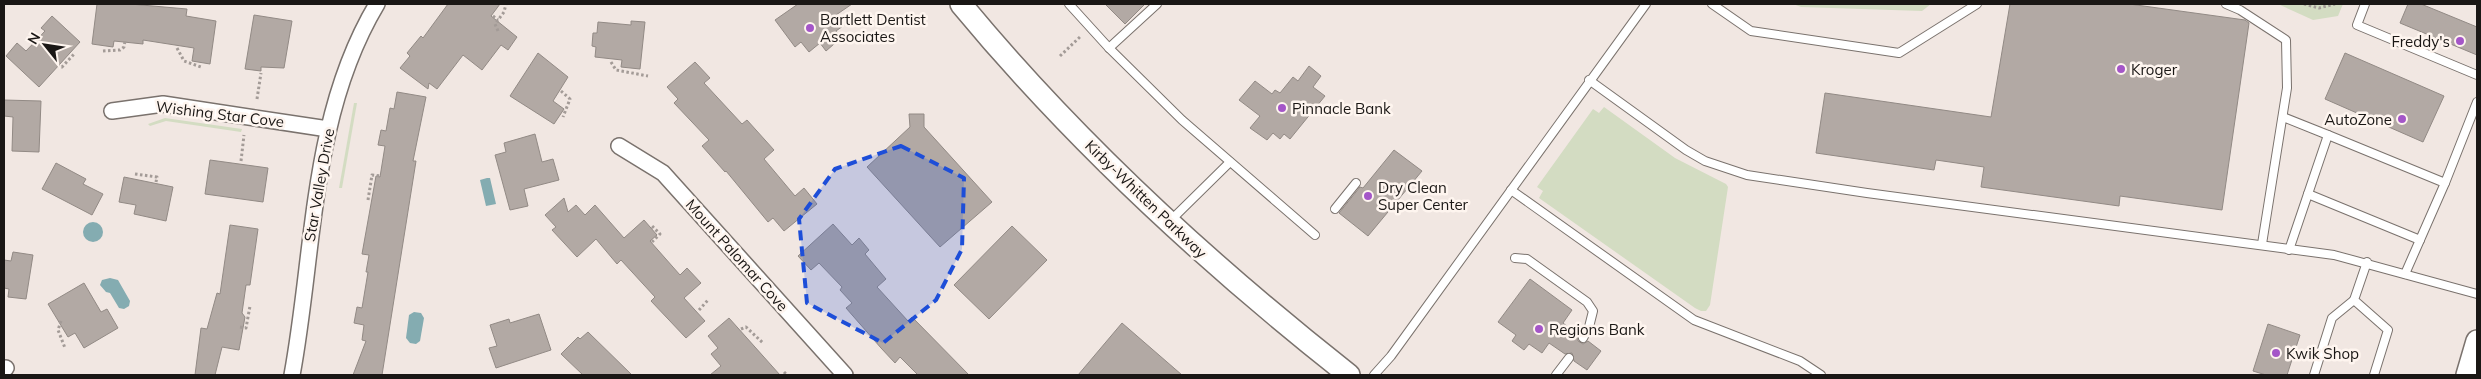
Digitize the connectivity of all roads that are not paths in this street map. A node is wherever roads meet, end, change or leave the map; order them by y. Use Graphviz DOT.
graph roads {
  1 [pos="377,4"];
  2 [pos="962,4"];
  3 [pos="1157,4"];
  4 [pos="1646,4"];
  5 [pos="1712,4"];
  6 [pos="1977,4"];
  7 [pos="2226,4"];
  8 [pos="2365,4"];
  9 [pos="1071,5"];
  10 [pos="1109,48"];
  11 [pos="2477,75"];
  12 [pos="1589,80"];
  13 [pos="2477,102"];
  14 [pos="112,111"];
  15 [pos="2283,117"];
  16 [pos="328,129"];
  17 [pos="2328,135"];
  18 [pos="619,146"];
  19 [pos="1230,162"];
  20 [pos="1356,183"];
  21 [pos="2445,183"];
  22 [pos="1511,190"];
  23 [pos="2308,194"];
  24 [pos="1335,209"];
  25 [pos="1168,223"];
  26 [pos="1314,235"];
  27 [pos="2420,240"];
  28 [pos="2262,244"];
  29 [pos="2288,250"];
  30 [pos="1515,258"];
  31 [pos="2367,262"];
  32 [pos="2405,274"];
  33 [pos="2477,294"];
  34 [pos="2354,300"];
  35 [pos="1583,338"];
  36 [pos="2477,342"];
  37 [pos="1569,358"];
  38 [pos="1818,374"];
  39 [pos="292,375"];
  40 [pos="845,375"];
  41 [pos="1349,375"];
  42 [pos="1374,375"];
  43 [pos="1556,375"];
  44 [pos="2314,375"];
  45 [pos="2374,375"];
  46 [pos="2467,375"];
  1 -- 16 [label="street, Star Valley Drive"];
  2 -- 25 [label="main road, Kirby-Whitten Parkway"];
  3 -- 10 [label="lane"];
  4 -- 12 [label="lane"];
  5 -- 6 [label="lane"];
  7 -- 15 [label="lane"];
  8 -- 11 [label="lane"];
  9 -- 10 [label="lane"];
  10 -- 19 [label="lane"];
  12 -- 22 [label="lane"];
  12 -- 28 [label="lane"];
  13 -- 21 [label="lane"];
  14 -- 16 [label="street, Wishing Star Cove"];
  15 -- 17 [label="lane"];
  15 -- 28 [label="lane"];
  16 -- 39 [label="street, Star Valley Drive"];
  17 -- 21 [label="lane"];
  17 -- 23 [label="lane"];
  18 -- 40 [label="street, Mount Palomar Cove"];
  19 -- 25 [label="lane"];
  19 -- 26 [label="lane"];
  20 -- 24 [label="lane"];
  21 -- 27 [label="lane"];
  22 -- 38 [label="lane"];
  22 -- 42 [label="lane"];
  23 -- 27 [label="lane"];
  23 -- 29 [label="lane"];
  25 -- 41 [label="main road, Kirby-Whitten Parkway"];
  27 -- 32 [label="lane"];
  28 -- 29 [label="lane"];
  29 -- 31 [label="lane"];
  30 -- 35 [label="lane"];
  31 -- 32 [label="lane"];
  31 -- 34 [label="lane"];
  32 -- 33 [label="lane"];
  34 -- 44 [label="lane"];
  34 -- 45 [label="lane"];
  36 -- 46 [label="main road"];
  37 -- 43 [label="lane"];
}
